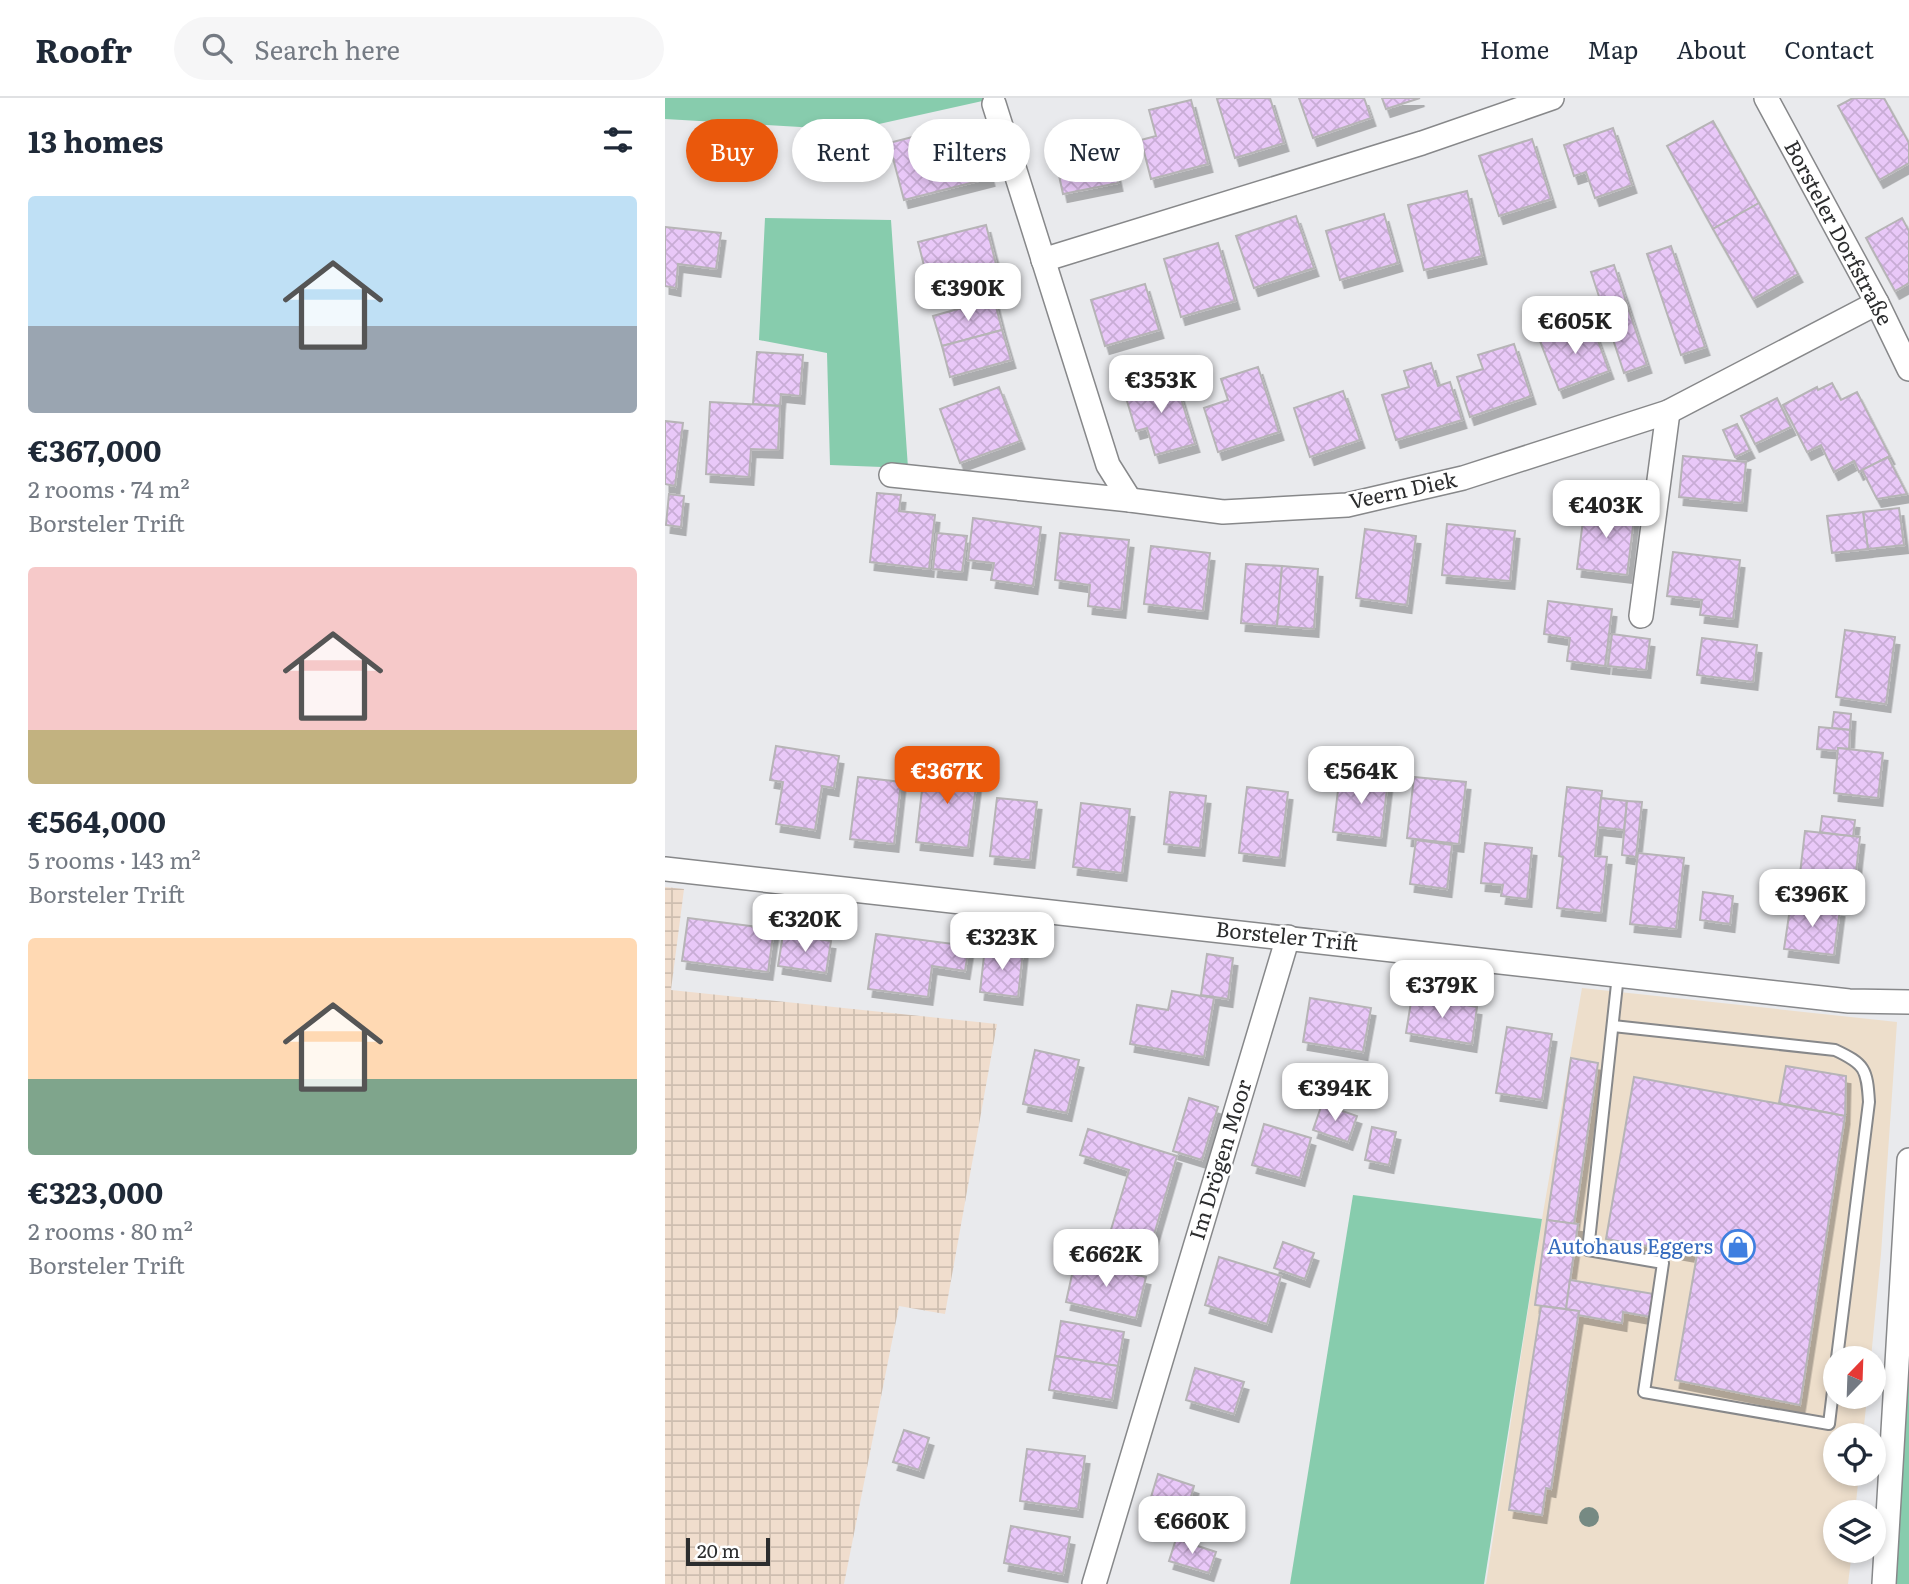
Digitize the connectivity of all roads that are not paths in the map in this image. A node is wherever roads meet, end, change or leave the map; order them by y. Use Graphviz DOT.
graph roads {
  1 [pos="1552,98"];
  2 [pos="1766,98"];
  3 [pos="994,104"];
  4 [pos="1043,260"];
  5 [pos="1877,303"];
  6 [pos="1909,369"];
  7 [pos="1668,412"];
  8 [pos="891,475"];
  9 [pos="1130,500"];
  10 [pos="1641,616"];
  11 [pos="665,869"];
  12 [pos="1288,937"];
  13 [pos="1618,975"];
  14 [pos="1909,1002"];
  15 [pos="1613,1026"];
  16 [pos="1909,1160"];
  17 [pos="1838,1346"];
  18 [pos="1831,1409"];
  19 [pos="1094,1584"];
  20 [pos="1884,1584"];
  1 -- 4 [label="street"];
  2 -- 5 [label="street, Borsteler Dorfstraße"];
  3 -- 4 [label="street"];
  4 -- 9 [label="street"];
  5 -- 6 [label="street, Borsteler Dorfstraße"];
  5 -- 7 [label="street, Veern Diek"];
  7 -- 9 [label="street, Veern Diek"];
  7 -- 10 [label="street"];
  8 -- 9 [label="street, Veern Diek"];
  11 -- 12 [label="street, Borsteler Trift"];
  12 -- 13 [label="street, Borsteler Trift"];
  12 -- 19 [label="street, Im Drögen Moor"];
  13 -- 14 [label="street, Borsteler Trift"];
  13 -- 15 [label="lane"];
  15 -- 17 [label="lane"];
  15 -- 18 [label="lane"];
  16 -- 20 [label="street"];
}
